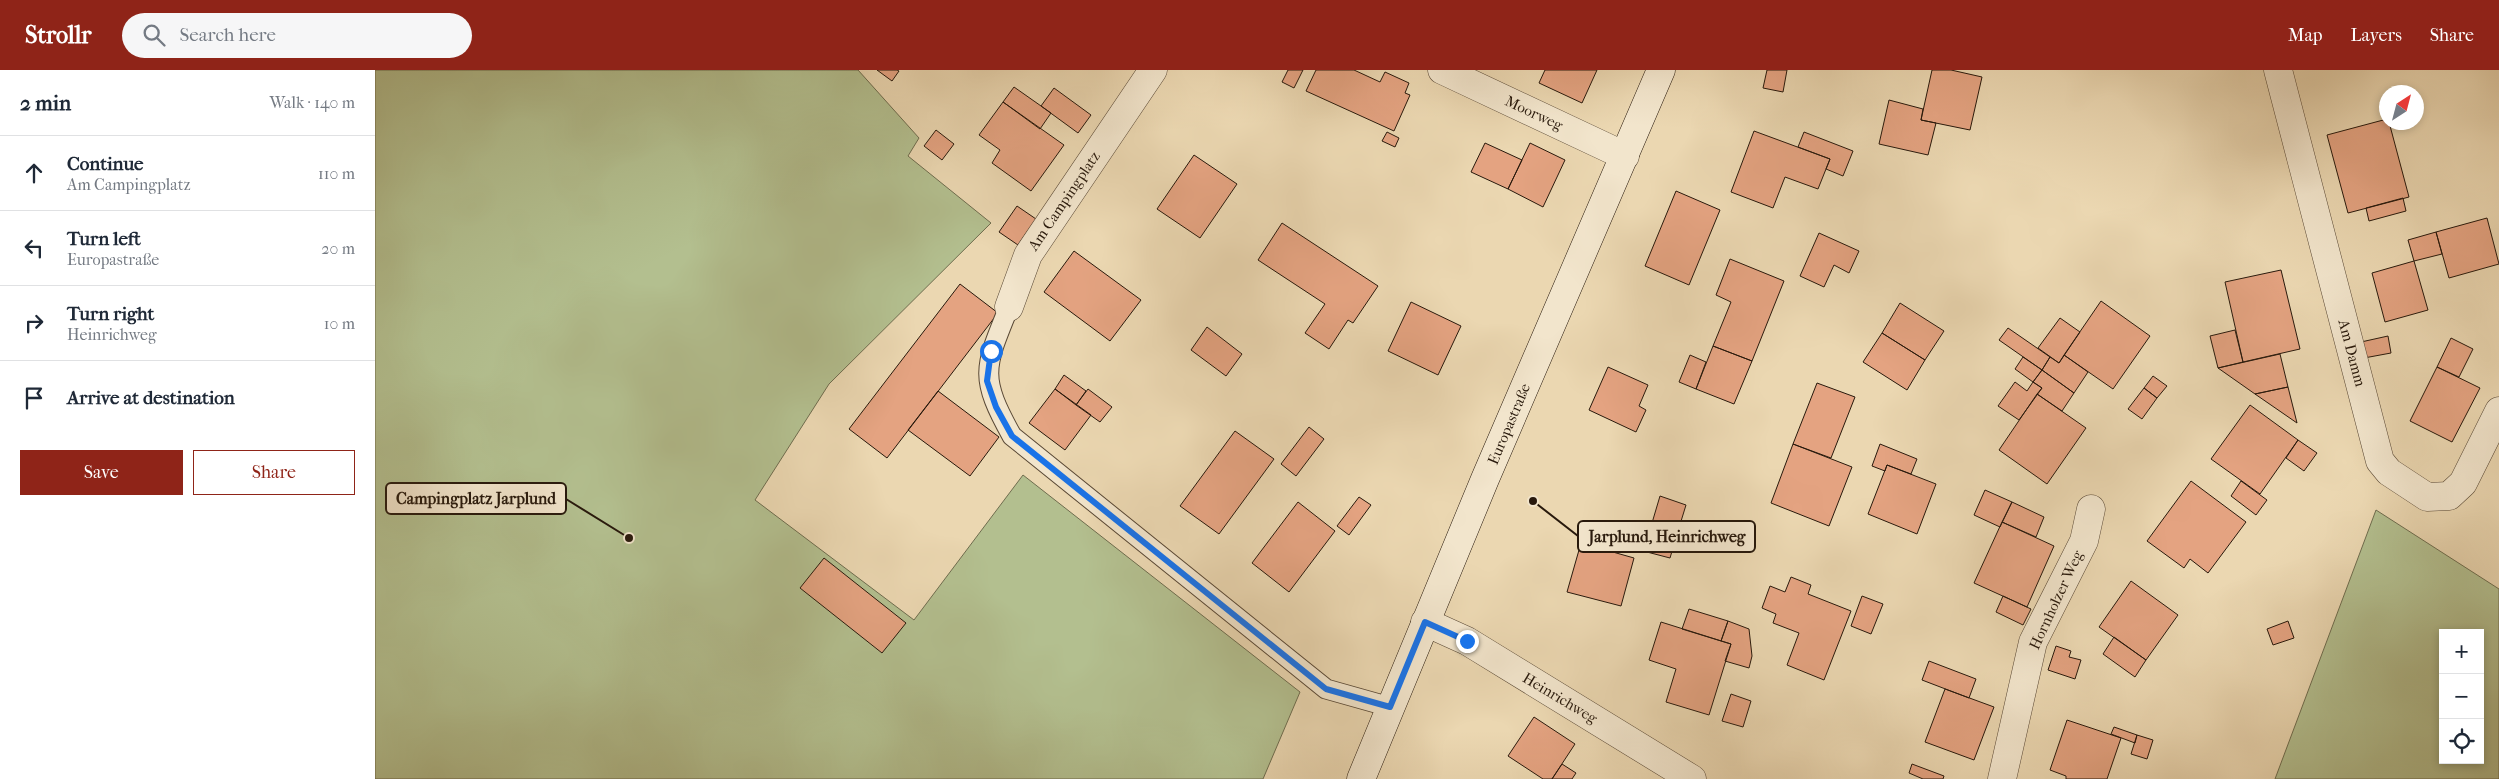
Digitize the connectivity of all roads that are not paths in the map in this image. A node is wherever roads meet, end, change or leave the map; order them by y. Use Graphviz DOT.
graph roads {
  1 [pos="1153,70"];
  2 [pos="1442,70"];
  3 [pos="1661,70"];
  4 [pos="2278,70"];
  5 [pos="1625,156"];
  6 [pos="1009,308"];
  7 [pos="2499,411"];
  8 [pos="2091,509"];
  9 [pos="1425,622"];
  10 [pos="1390,707"];
  11 [pos="1361,779"];
  12 [pos="1692,779"];
  13 [pos="2002,779"];
  1 -- 6 [label="street, Am Campingplatz"];
  2 -- 5 [label="street, Moorweg"];
  3 -- 5 [label="street, Europastraße"];
  4 -- 7 [label="street, Am Damm"];
  5 -- 9 [label="street, Europastraße"];
  6 -- 10 [label="lane, Am Campingplatz"];
  8 -- 13 [label="street, Hornholzer Weg"];
  9 -- 10 [label="street, Europastraße"];
  9 -- 12 [label="street, Heinrichweg"];
  10 -- 11 [label="street, Europastraße"];
}
